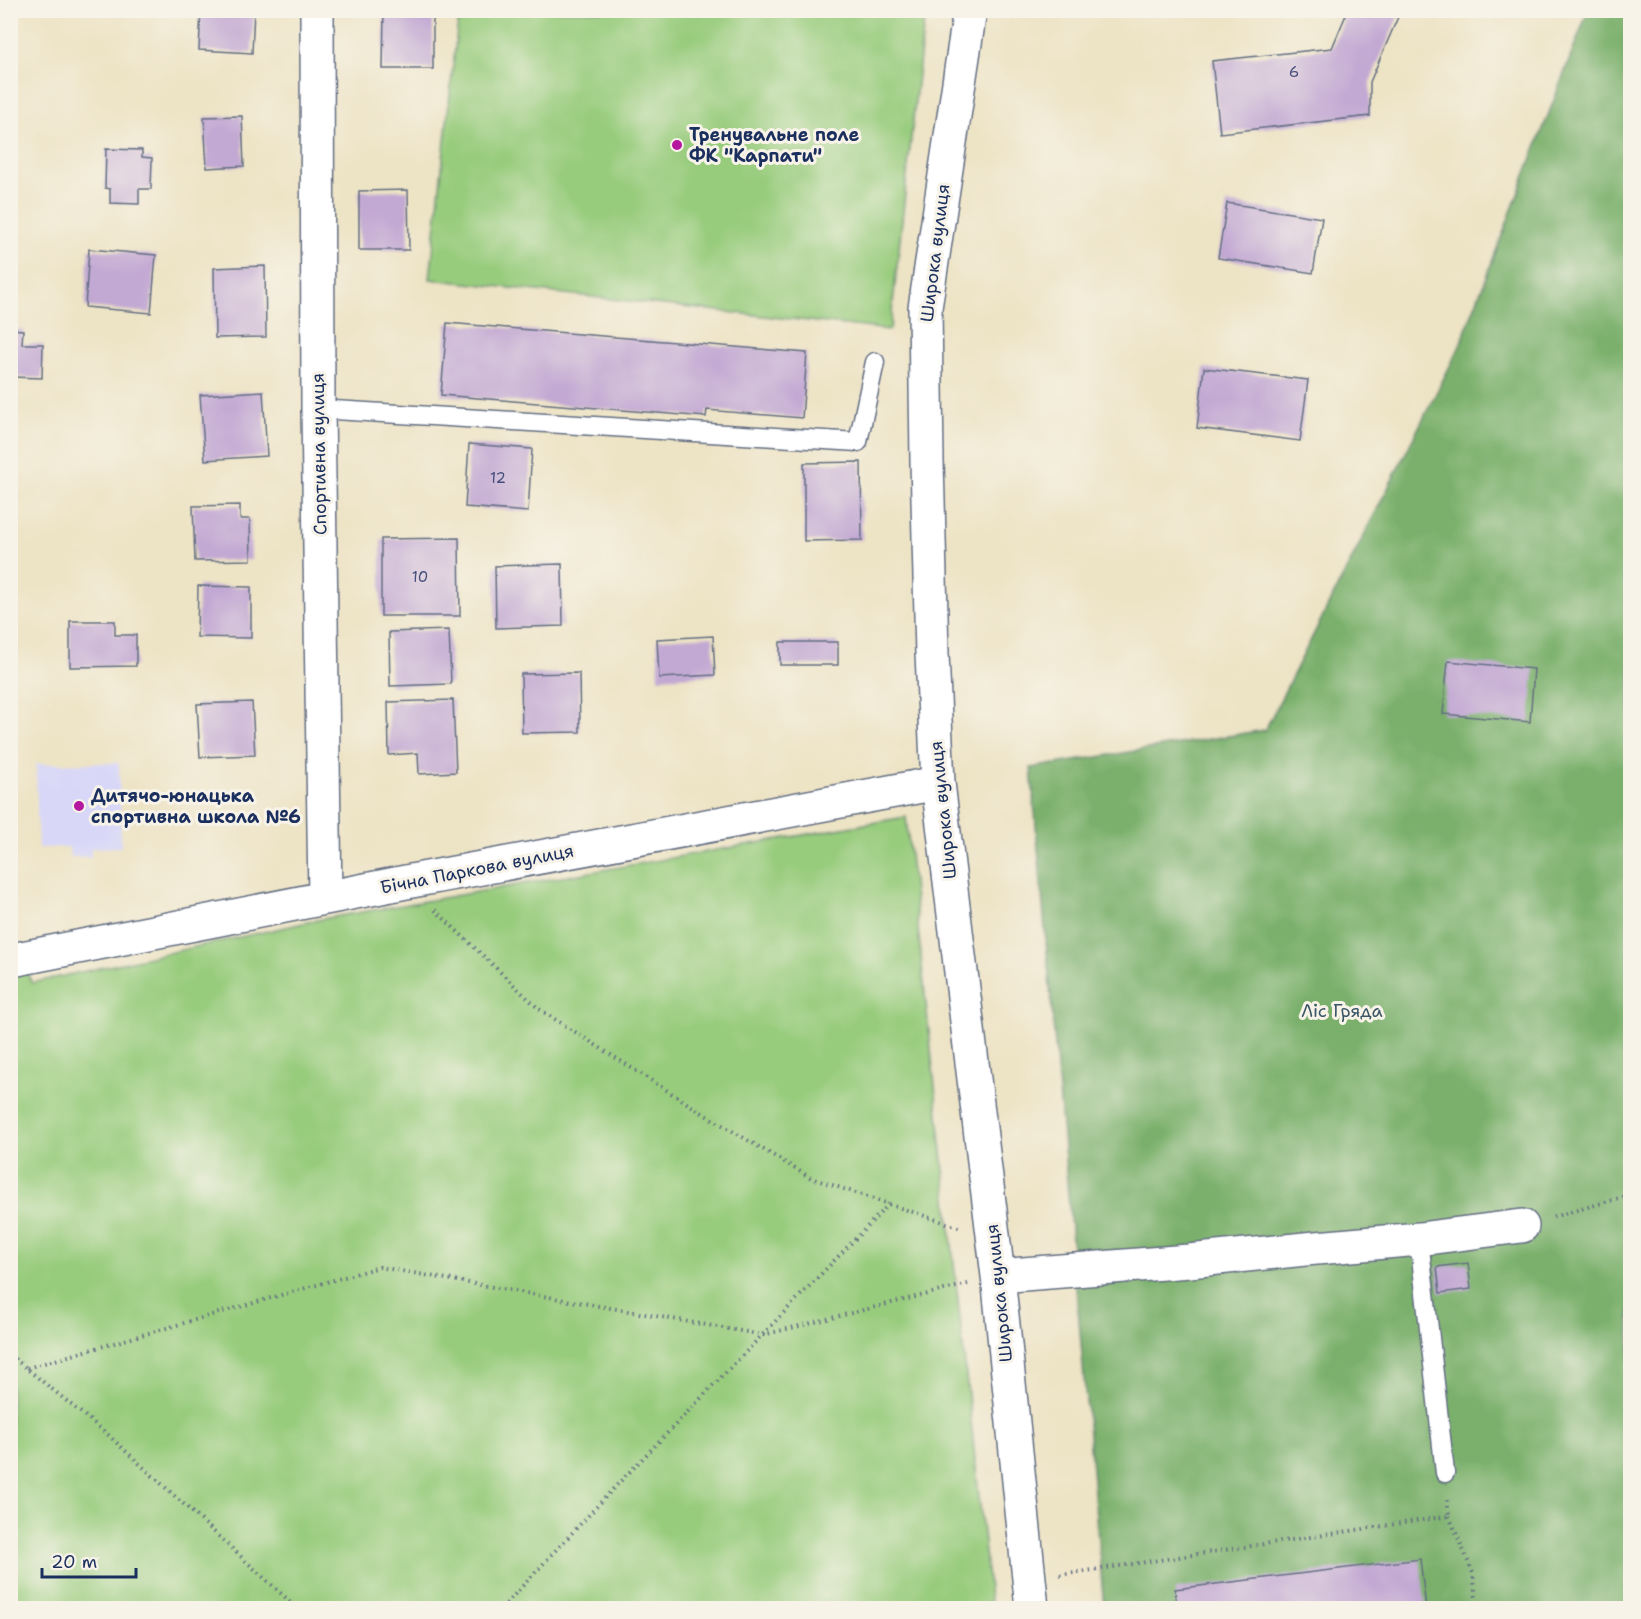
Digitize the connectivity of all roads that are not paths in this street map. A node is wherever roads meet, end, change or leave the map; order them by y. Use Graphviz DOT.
graph roads {
  1 [pos="317,10"];
  2 [pos="970,10"];
  3 [pos="875,362"];
  4 [pos="318,409"];
  5 [pos="938,783"];
  6 [pos="325,898"];
  7 [pos="18,959"];
  8 [pos="1522,1226"];
  9 [pos="1419,1239"];
  10 [pos="998,1276"];
  11 [pos="1444,1473"];
  12 [pos="1032,1608"];
  1 -- 4 [label="street, Спортивна вулиця"];
  2 -- 5 [label="street, Широка вулиця"];
  3 -- 4 [label="lane"];
  4 -- 6 [label="street, Спортивна вулиця"];
  5 -- 6 [label="street, Бічна Паркова вулиця"];
  5 -- 10 [label="street, Широка вулиця"];
  6 -- 7 [label="street, Бічна Паркова вулиця"];
  8 -- 9 [label="street"];
  9 -- 10 [label="street"];
  9 -- 11 [label="lane"];
  10 -- 12 [label="street, Широка вулиця"];
}
